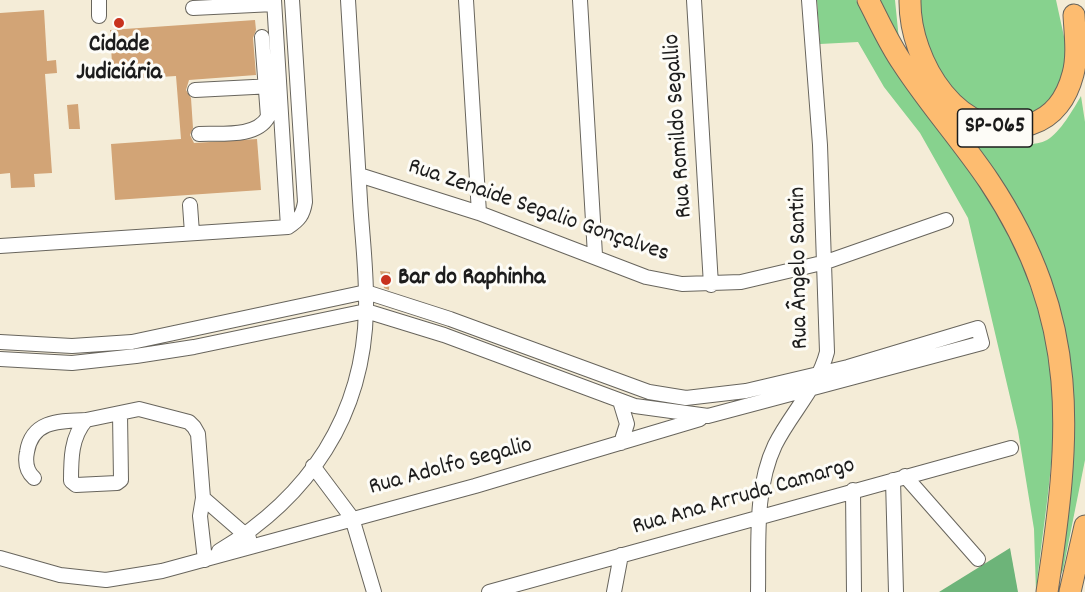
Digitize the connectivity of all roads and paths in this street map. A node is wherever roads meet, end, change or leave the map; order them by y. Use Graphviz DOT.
graph roads {
  1 [pos="99,0"];
  2 [pos="292,0"];
  3 [pos="348,0"];
  4 [pos="466,0"];
  5 [pos="580,0"];
  6 [pos="694,0"];
  7 [pos="809,0"];
  8 [pos="868,0"];
  9 [pos="910,0"];
  10 [pos="274,2"];
  11 [pos="1072,7"];
  12 [pos="193,8"];
  13 [pos="99,16"];
  14 [pos="262,38"];
  15 [pos="1085,52"];
  16 [pos="281,85"];
  17 [pos="266,86"];
  18 [pos="195,90"];
  19 [pos="199,134"];
  20 [pos="358,175"];
  21 [pos="190,205"];
  22 [pos="479,213"];
  23 [pos="946,220"];
  24 [pos="288,227"];
  25 [pos="192,233"];
  26 [pos="0,246"];
  27 [pos="595,255"];
  28 [pos="826,262"];
  29 [pos="711,285"];
  30 [pos="366,292"];
  31 [pos="366,311"];
  32 [pos="0,342"];
  33 [pos="0,359"];
  34 [pos="822,372"];
  35 [pos="810,390"];
  36 [pos="620,401"];
  37 [pos="120,414"];
  38 [pos="708,416"];
  39 [pos="86,420"];
  40 [pos="621,443"];
  41 [pos="1011,448"];
  42 [pos="314,466"];
  43 [pos="34,478"];
  44 [pos="899,478"];
  45 [pos="853,490"];
  46 [pos="203,498"];
  47 [pos="760,516"];
  48 [pos="352,518"];
  49 [pos="1085,526"];
  50 [pos="244,535"];
  51 [pos="258,545"];
  52 [pos="621,555"];
  53 [pos="0,558"];
  54 [pos="978,559"];
  55 [pos="205,560"];
  56 [pos="1085,571"];
  57 [pos="109,586"];
  58 [pos="374,592"];
  59 [pos="489,592"];
  60 [pos="614,592"];
  61 [pos="758,592"];
  62 [pos="854,592"];
  63 [pos="896,592"];
  64 [pos="1047,592"];
  65 [pos="1070,592"];
  66 [pos="1078,592"];
  1 -- 13 [label="street"];
  2 -- 24 [label="street"];
  3 -- 20 [label="street"];
  4 -- 22 [label="street"];
  5 -- 27 [label="street"];
  6 -- 29 [label="street, Rua Romildo Segallio"];
  7 -- 28 [label="street, Rua Ângelo Santin"];
  8 -- 64 [label="highway"];
  9 -- 11 [label="highway, SP-065"];
  10 -- 12 [label="street"];
  10 -- 16 [label="street"];
  11 -- 15 [label="highway, SP-065"];
  14 -- 17 [label="street"];
  16 -- 17 [label="street"];
  16 -- 24 [label="street"];
  17 -- 18 [label="street"];
  17 -- 19 [label="street"];
  20 -- 22 [label="street, Rua Zenaide Segalio Gonçalves"];
  20 -- 30 [label="street"];
  21 -- 25 [label="street"];
  22 -- 27 [label="street, Rua Zenaide Segalio Gonçalves"];
  23 -- 28 [label="street, Rua Zenaide Segalio Gonçalves"];
  24 -- 25 [label="street"];
  25 -- 26 [label="street"];
  27 -- 29 [label="street, Rua Zenaide Segalio Gonçalves"];
  28 -- 29 [label="street, Rua Zenaide Segalio Gonçalves"];
  28 -- 34 [label="street, Rua Ângelo Santin"];
  30 -- 31 [label="street"];
  30 -- 32 [label="street"];
  30 -- 34 [label="street"];
  31 -- 33 [label="street"];
  31 -- 36 [label="street"];
  31 -- 42 [label="street"];
  34 -- 35 [label="street, Rua Ângelo Santin"];
  34 -- 35 [label="street, Rua Adolfo Segalio"];
  35 -- 38 [label="street, Rua Adolfo Segalio"];
  35 -- 47 [label="street, Rua Ângelo Santin"];
  36 -- 38 [label="street"];
  36 -- 40 [label="street"];
  37 -- 39 [label="street"];
  37 -- 39 [label="street"];
  37 -- 46 [label="street"];
  38 -- 40 [label="street, Rua Adolfo Segalio"];
  39 -- 43 [label="street"];
  40 -- 48 [label="street, Rua Adolfo Segalio"];
  41 -- 44 [label="street, Rua Ana Arruda Camargo"];
  42 -- 48 [label="street"];
  42 -- 50 [label="street"];
  44 -- 45 [label="street, Rua Ana Arruda Camargo"];
  44 -- 54 [label="street"];
  44 -- 63 [label="street"];
  45 -- 47 [label="street, Rua Ana Arruda Camargo"];
  45 -- 62 [label="street"];
  46 -- 50 [label="street"];
  46 -- 55 [label="street"];
  47 -- 52 [label="street, Rua Ana Arruda Camargo"];
  47 -- 61 [label="street, Rua Ângelo Santin"];
  48 -- 51 [label="street, Rua Adolfo Segalio"];
  48 -- 58 [label="street"];
  49 -- 65 [label="highway"];
  50 -- 51 [label="street"];
  50 -- 55 [label="street"];
  51 -- 55 [label="street, Rua Adolfo Segalio"];
  52 -- 59 [label="street, Rua Ana Arruda Camargo"];
  52 -- 60 [label="street"];
  53 -- 57 [label="street, Rua Adolfo Segalio"];
  55 -- 57 [label="street, Rua Adolfo Segalio"];
  56 -- 66 [label="highway"];
}
